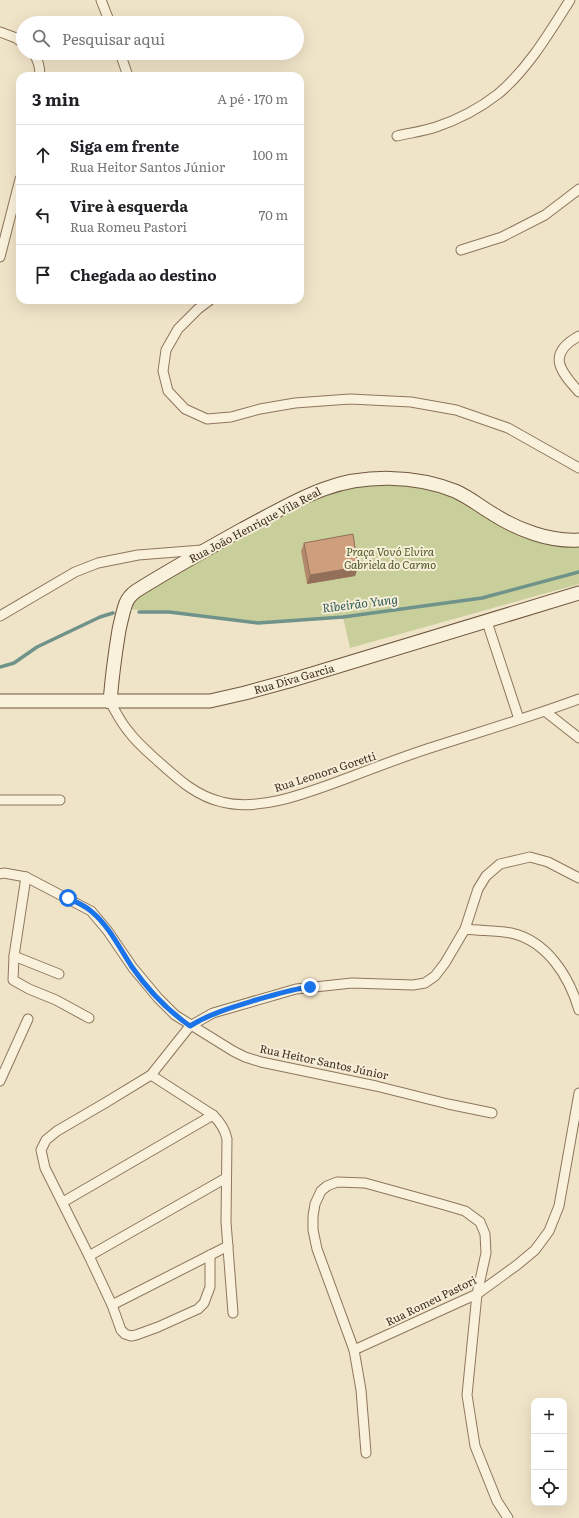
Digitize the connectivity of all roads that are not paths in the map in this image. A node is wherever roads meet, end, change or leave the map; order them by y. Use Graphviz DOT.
graph roads {
  1 [pos="100,0"];
  2 [pos="570,0"];
  3 [pos="107,16"];
  4 [pos="0,32"];
  5 [pos="16,38"];
  6 [pos="36,60"];
  7 [pos="122,60"];
  8 [pos="39,72"];
  9 [pos="127,72"];
  10 [pos="397,136"];
  11 [pos="579,189"];
  12 [pos="16,195"];
  13 [pos="461,250"];
  14 [pos="0,257"];
  15 [pos="205,304"];
  16 [pos="579,336"];
  17 [pos="579,392"];
  18 [pos="579,468"];
  19 [pos="579,540"];
  20 [pos="204,550"];
  21 [pos="579,593"];
  22 [pos="0,616"];
  23 [pos="487,622"];
  24 [pos="579,700"];
  25 [pos="0,701"];
  26 [pos="110,702"];
  27 [pos="546,712"];
  28 [pos="519,719"];
  29 [pos="579,738"];
  30 [pos="0,800"];
  31 [pos="60,800"];
  32 [pos="0,874"];
  33 [pos="26,877"];
  34 [pos="579,878"];
  35 [pos="465,930"];
  36 [pos="14,956"];
  37 [pos="59,974"];
  38 [pos="579,1010"];
  39 [pos="89,1018"];
  40 [pos="28,1019"];
  41 [pos="190,1026"];
  42 [pos="151,1075"];
  43 [pos="0,1081"];
  44 [pos="579,1093"];
  45 [pos="492,1113"];
  46 [pos="213,1115"];
  47 [pos="226,1178"];
  48 [pos="62,1202"];
  49 [pos="228,1246"];
  50 [pos="210,1255"];
  51 [pos="89,1256"];
  52 [pos="477,1294"];
  53 [pos="112,1305"];
  54 [pos="233,1313"];
  55 [pos="354,1350"];
  56 [pos="366,1453"];
  57 [pos="508,1518"];
  1 -- 3 [label="street"];
  2 -- 10 [label="street"];
  4 -- 5 [label="street"];
  6 -- 8 [label="street"];
  7 -- 9 [label="street"];
  11 -- 13 [label="street"];
  12 -- 14 [label="street"];
  15 -- 18 [label="street"];
  16 -- 17 [label="street"];
  19 -- 20 [label="street, Rua João Henrique Vila Real"];
  20 -- 22 [label="street"];
  20 -- 26 [label="street, Rua João Henrique Vila Real"];
  21 -- 23 [label="street, Rua Diva Garcia"];
  23 -- 26 [label="street, Rua Diva Garcia"];
  23 -- 28 [label="street"];
  24 -- 27 [label="street, Rua Leonora Goretti"];
  25 -- 26 [label="street, Rua Diva Garcia"];
  26 -- 28 [label="street, Rua Leonora Goretti"];
  27 -- 28 [label="street, Rua Leonora Goretti"];
  27 -- 29 [label="street"];
  30 -- 31 [label="street"];
  32 -- 33 [label="street, Rua Heitor Santos Júnior"];
  33 -- 36 [label="street"];
  33 -- 41 [label="street, Rua Heitor Santos Júnior"];
  34 -- 35 [label="street"];
  35 -- 38 [label="street"];
  35 -- 41 [label="street"];
  36 -- 37 [label="street"];
  36 -- 39 [label="street"];
  40 -- 43 [label="street"];
  41 -- 42 [label="street"];
  41 -- 45 [label="street, Rua Heitor Santos Júnior"];
  42 -- 46 [label="street"];
  42 -- 48 [label="street"];
  44 -- 52 [label="street, Rua Romeu Pastori"];
  46 -- 47 [label="street"];
  46 -- 48 [label="street"];
  47 -- 49 [label="street"];
  47 -- 51 [label="street"];
  48 -- 51 [label="street"];
  49 -- 50 [label="street"];
  49 -- 54 [label="street"];
  50 -- 53 [label="street"];
  50 -- 53 [label="street"];
  51 -- 53 [label="street"];
  52 -- 55 [label="street, Rua Romeu Pastori"];
  52 -- 55 [label="street"];
  52 -- 57 [label="street"];
  55 -- 56 [label="street"];
}
